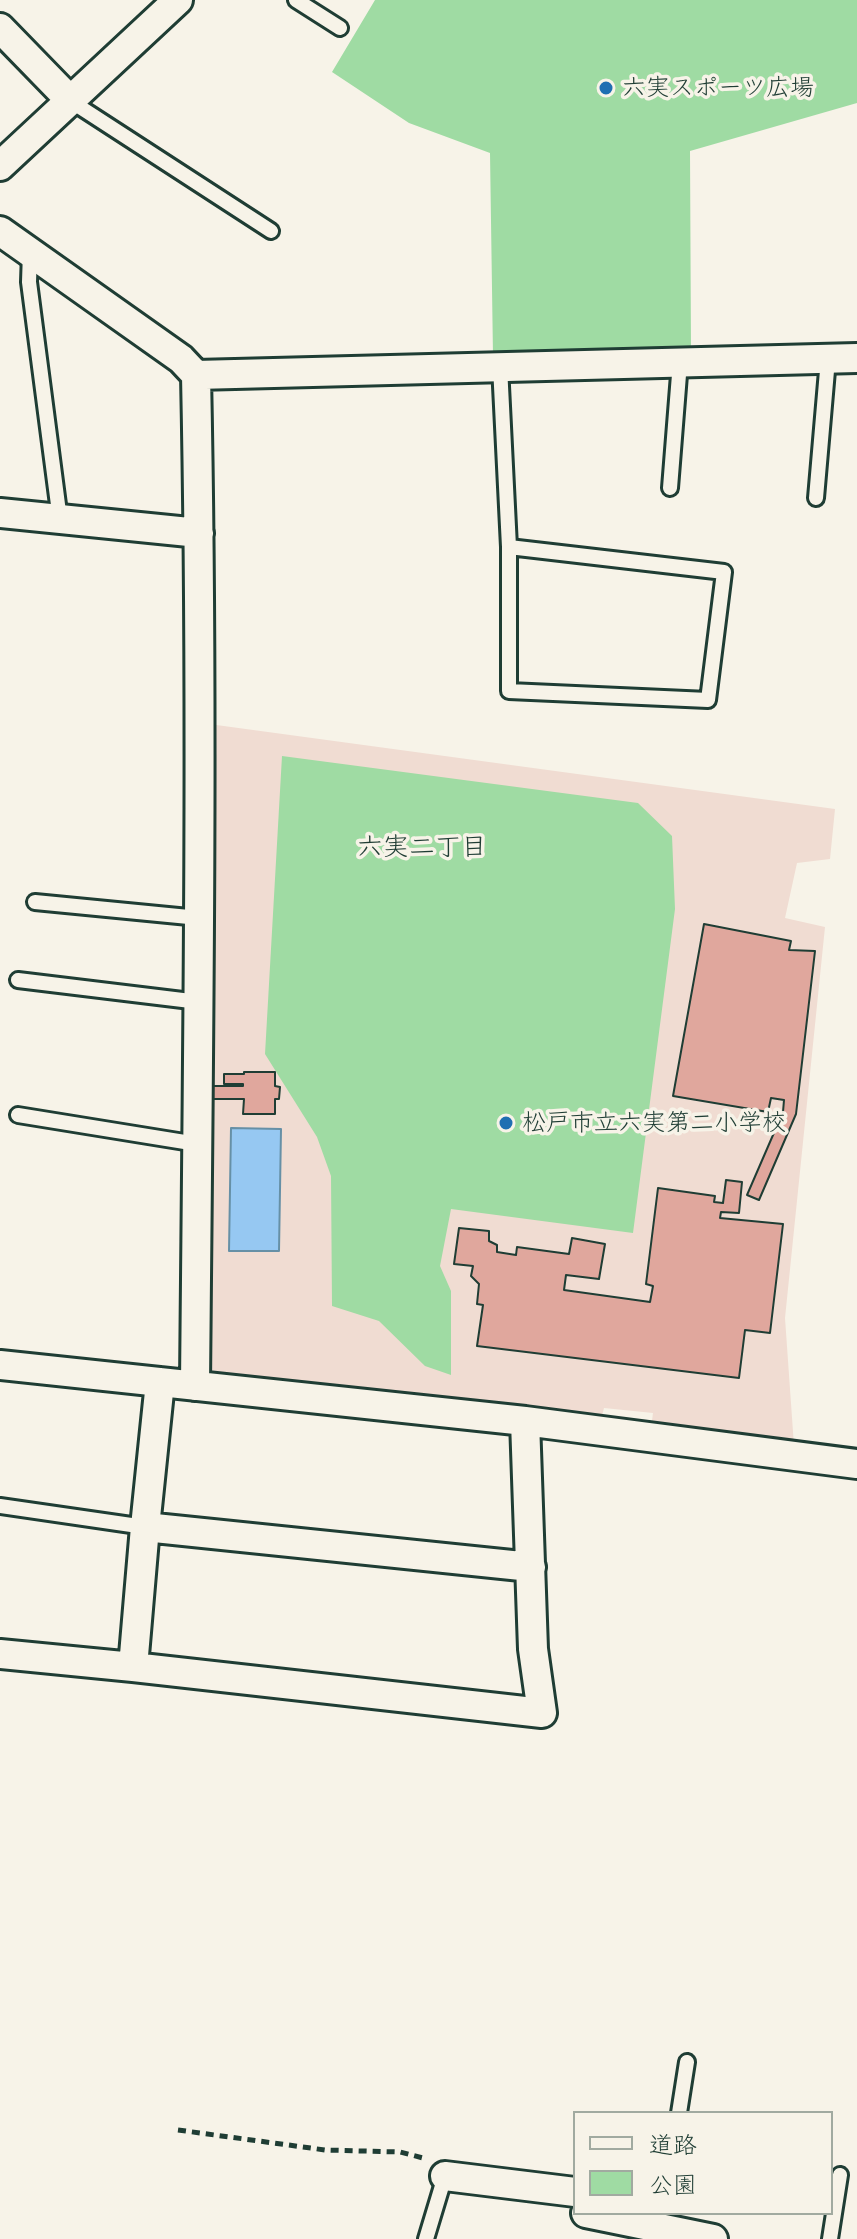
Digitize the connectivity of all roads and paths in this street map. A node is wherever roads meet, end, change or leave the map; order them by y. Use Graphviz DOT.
graph roads {
  1 [pos="178,0"];
  2 [pos="296,0"];
  3 [pos="0,28"];
  4 [pos="340,28"];
  5 [pos="69,99"];
  6 [pos="0,166"];
  7 [pos="0,231"];
  8 [pos="271,231"];
  9 [pos="30,252"];
  10 [pos="857,358"];
  11 [pos="828,359"];
  12 [pos="680,362"];
  13 [pos="500,366"];
  14 [pos="196,375"];
  15 [pos="670,488"];
  16 [pos="816,498"];
  17 [pos="0,513"];
  18 [pos="60,520"];
  19 [pos="199,533"];
  20 [pos="509,547"];
  21 [pos="35,902"];
  22 [pos="199,918"];
  23 [pos="18,980"];
  24 [pos="199,1002"];
  25 [pos="18,1115"];
  26 [pos="197,1144"];
  27 [pos="0,1365"];
  28 [pos="160,1382"];
  29 [pos="195,1386"];
  30 [pos="525,1421"];
  31 [pos="857,1464"];
  32 [pos="0,1506"];
  33 [pos="145,1527"];
  34 [pos="531,1567"];
  35 [pos="0,1654"];
  36 [pos="133,1667"];
  37 [pos="687,2062"];
  38 [pos="679,2111"];
  39 [pos="178,2130"];
  40 [pos="840,2175"];
  41 [pos="445,2176"];
  42 [pos="573,2192"];
  43 [pos="586,2215"];
  44 [pos="605,2215"];
  45 [pos="663,2221"];
  46 [pos="426,2239"];
  47 [pos="581,2239"];
  48 [pos="713,2239"];
  49 [pos="830,2239"];
  1 -- 5 [label="street"];
  2 -- 4 [label="lane"];
  3 -- 5 [label="street"];
  5 -- 6 [label="street"];
  5 -- 8 [label="lane"];
  7 -- 9 [label="street"];
  9 -- 14 [label="street"];
  9 -- 18 [label="lane"];
  10 -- 11 [label="street"];
  11 -- 12 [label="street"];
  11 -- 16 [label="lane"];
  12 -- 13 [label="street"];
  12 -- 15 [label="lane"];
  13 -- 14 [label="street"];
  13 -- 20 [label="lane"];
  14 -- 19 [label="street"];
  17 -- 18 [label="street"];
  18 -- 19 [label="street"];
  19 -- 22 [label="street"];
  20 -- 20 [label="lane"];
  21 -- 22 [label="lane"];
  22 -- 24 [label="street"];
  23 -- 24 [label="lane"];
  24 -- 26 [label="street"];
  25 -- 26 [label="lane"];
  26 -- 29 [label="street"];
  27 -- 28 [label="street"];
  28 -- 29 [label="street"];
  28 -- 33 [label="street"];
  29 -- 30 [label="street"];
  30 -- 31 [label="street"];
  30 -- 34 [label="street"];
  32 -- 33 [label="lane"];
  33 -- 34 [label="street"];
  33 -- 36 [label="street"];
  34 -- 36 [label="street"];
  35 -- 36 [label="street"];
  37 -- 38 [label="lane"];
  39 -- 41 [label="path"];
  40 -- 49 [label="lane"];
  41 -- 42 [label="street"];
  41 -- 46 [label="lane"];
  43 -- 47 [label="street"];
  44 -- 45 [label="street"];
  45 -- 48 [label="street"];
}
